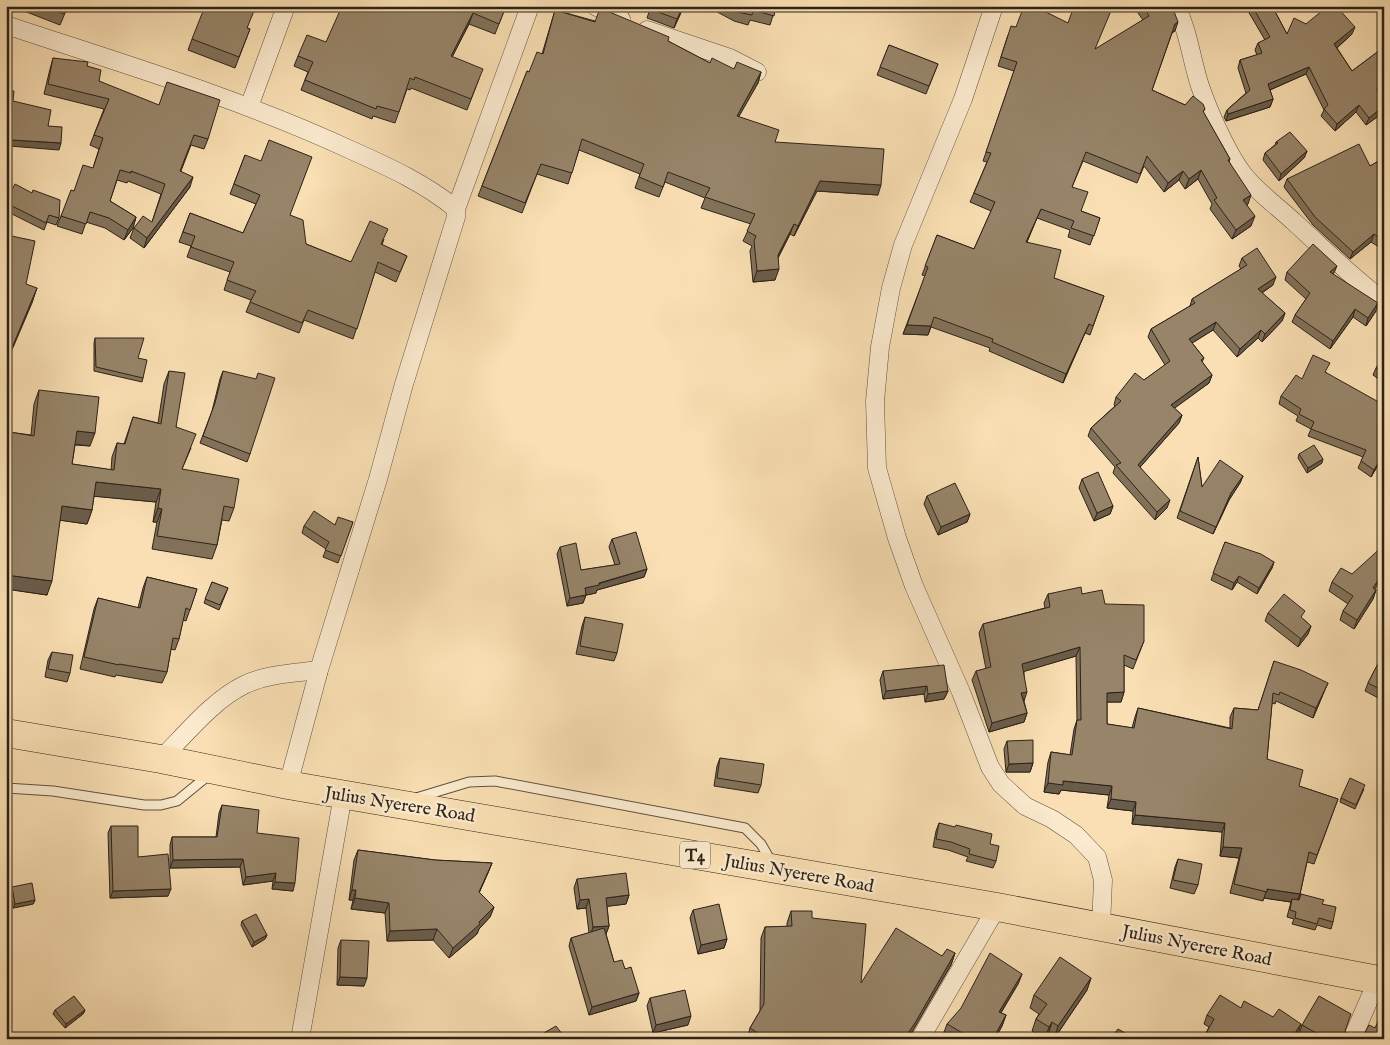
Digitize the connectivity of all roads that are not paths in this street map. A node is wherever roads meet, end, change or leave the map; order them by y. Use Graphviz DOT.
graph roads {
  1 [pos="286,6"];
  2 [pos="530,6"];
  3 [pos="595,6"];
  4 [pos="994,6"];
  5 [pos="1176,6"];
  6 [pos="6,25"];
  7 [pos="757,72"];
  8 [pos="249,107"];
  9 [pos="456,209"];
  10 [pos="1384,301"];
  11 [pos="319,670"];
  12 [pos="6,733"];
  13 [pos="161,759"];
  14 [pos="214,771"];
  15 [pos="288,785"];
  16 [pos="7,788"];
  17 [pos="343,795"];
  18 [pos="401,803"];
  19 [pos="776,869"];
  20 [pos="996,907"];
  21 [pos="1101,926"];
  22 [pos="1381,980"];
  23 [pos="300,1039"];
  24 [pos="920,1039"];
  25 [pos="1352,1039"];
  1 -- 8 [label="street"];
  2 -- 9 [label="street"];
  3 -- 7 [label="street"];
  4 -- 21 [label="street"];
  5 -- 10 [label="street"];
  6 -- 8 [label="street"];
  8 -- 9 [label="street"];
  9 -- 11 [label="street"];
  11 -- 13 [label="street"];
  11 -- 15 [label="street"];
  12 -- 13 [label="highway, Julius Nyerere Road / T4"];
  13 -- 14 [label="highway, Julius Nyerere Road / T4"];
  14 -- 15 [label="highway, Julius Nyerere Road / T4"];
  14 -- 16 [label="lane"];
  15 -- 17 [label="highway, Julius Nyerere Road / T4"];
  17 -- 18 [label="highway, Julius Nyerere Road / T4"];
  17 -- 23 [label="street"];
  18 -- 19 [label="highway, Julius Nyerere Road / T4"];
  18 -- 19 [label="lane"];
  19 -- 20 [label="highway, Julius Nyerere Road / T4"];
  20 -- 21 [label="highway, Julius Nyerere Road / T4"];
  20 -- 24 [label="street"];
  21 -- 22 [label="highway, Julius Nyerere Road / T4"];
  22 -- 25 [label="street"];
}
